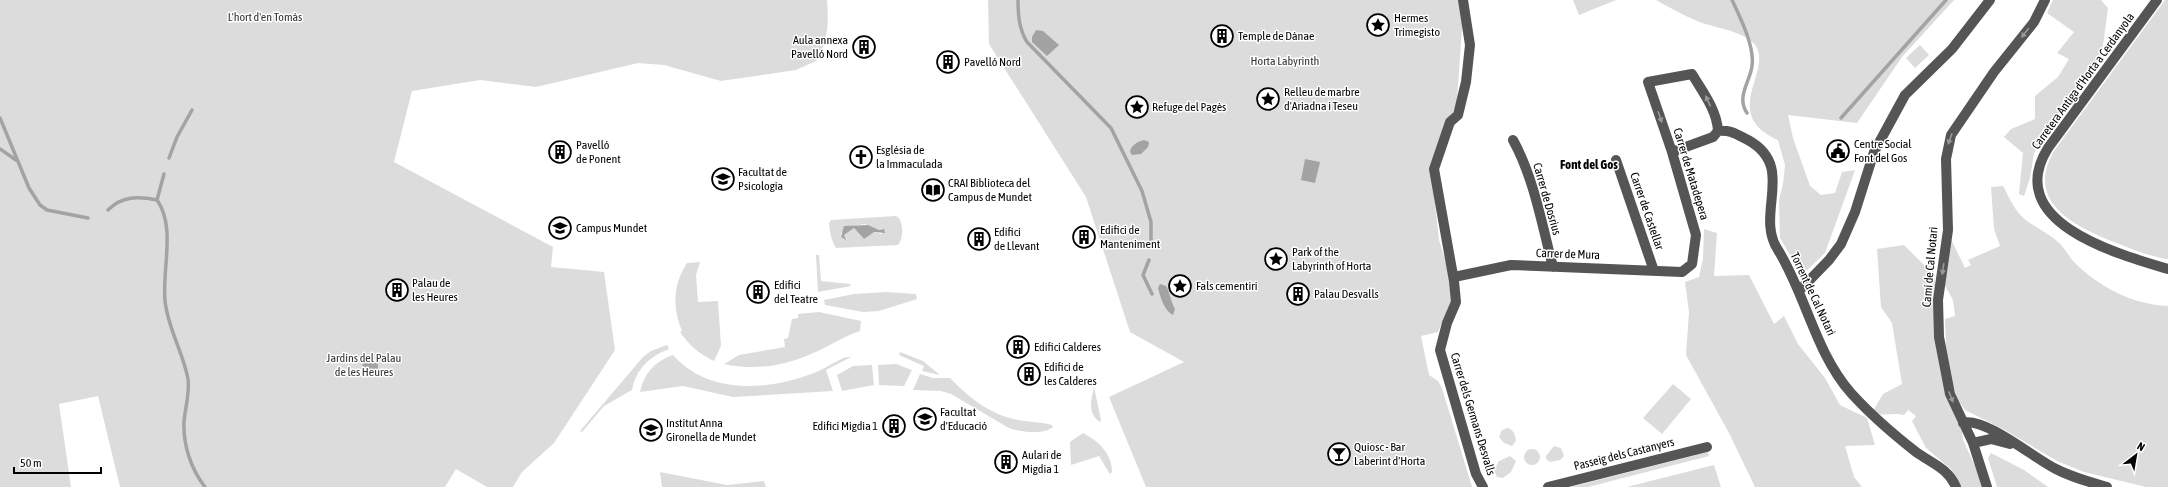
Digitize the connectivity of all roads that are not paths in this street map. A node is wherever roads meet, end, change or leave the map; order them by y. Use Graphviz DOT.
graph roads {
  1 [pos="1463,0"];
  2 [pos="1990,0"];
  3 [pos="2045,0"];
  4 [pos="2157,0"];
  5 [pos="1718,131"];
  6 [pos="1513,140"];
  7 [pos="1672,152"];
  8 [pos="1616,160"];
  9 [pos="1553,267"];
  10 [pos="2168,269"];
  11 [pos="1654,271"];
  12 [pos="1682,272"];
  13 [pos="1454,277"];
  14 [pos="1799,291"];
  15 [pos="1963,423"];
  16 [pos="1973,443"];
  17 [pos="1707,447"];
  18 [pos="2019,448"];
  19 [pos="1483,487"];
  20 [pos="1548,487"];
  21 [pos="1956,487"];
  22 [pos="1987,487"];
  23 [pos="2107,487"];
  1 -- 13 [label="street, Carrer dels Germans Desvalls"];
  2 -- 14 [label="street"];
  3 -- 15 [label="street, Camí de Cal Notari, one-way"];
  4 -- 10 [label="street, Carretera Antiga d'Horta a Cerdanyola"];
  5 -- 7 [label="street"];
  5 -- 7 [label="street, Carrer de Matadepera, one-way"];
  5 -- 14 [label="street, Torrent de Cal Notari"];
  6 -- 9 [label="street, Carrer de Dosrius"];
  7 -- 12 [label="street, Carrer de Matadepera"];
  8 -- 11 [label="street, Carrer de Castellar"];
  9 -- 11 [label="street, Carrer de Mura"];
  9 -- 13 [label="street, Carrer de Mura"];
  11 -- 12 [label="street, Carrer de Mura"];
  13 -- 19 [label="street, Carrer dels Germans Desvalls"];
  14 -- 21 [label="street, Torrent de Cal Notari"];
  15 -- 16 [label="street, Camí de Cal Notari"];
  15 -- 18 [label="street"];
  16 -- 18 [label="street"];
  16 -- 22 [label="street, Camí de Cal Notari"];
  17 -- 20 [label="street, Passeig dels Castanyers"];
  18 -- 23 [label="street"];
}
